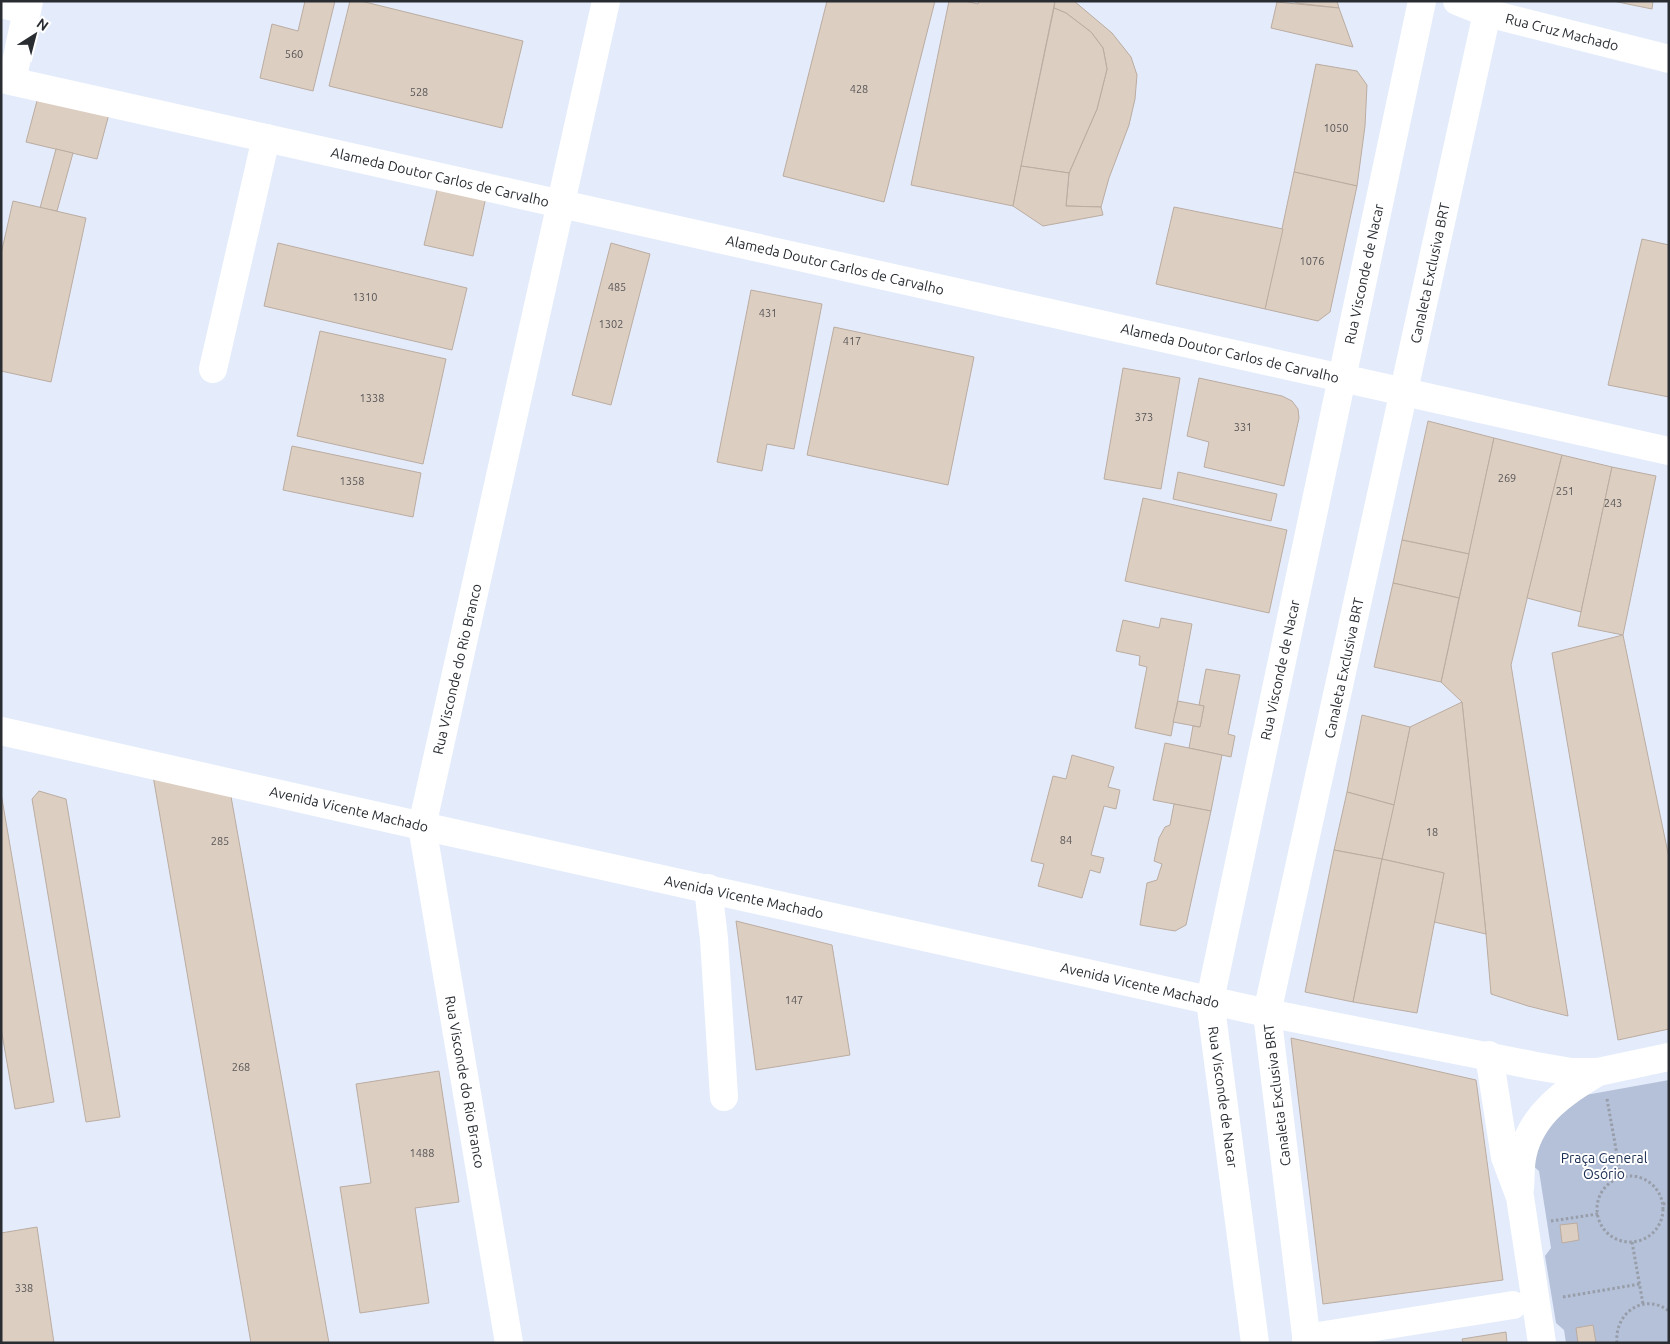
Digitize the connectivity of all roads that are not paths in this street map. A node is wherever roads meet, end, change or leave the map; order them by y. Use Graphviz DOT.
graph roads {
  1 [pos="606,1"];
  2 [pos="1422,1"];
  3 [pos="1457,1"];
  4 [pos="1,4"];
  5 [pos="28,6"];
  6 [pos="1483,7"];
  7 [pos="1669,59"];
  8 [pos="6,80"];
  9 [pos="266,138"];
  10 [pos="561,204"];
  11 [pos="214,369"];
  12 [pos="1342,378"];
  13 [pos="1404,392"];
  14 [pos="1669,452"];
  15 [pos="1,730"];
  16 [pos="422,826"];
  17 [pos="708,888"];
  18 [pos="1210,1000"];
  19 [pos="1268,1013"];
  20 [pos="1489,1056"];
  21 [pos="1669,1056"];
  22 [pos="1598,1072"];
  23 [pos="724,1097"];
  24 [pos="1520,1197"];
  25 [pos="1513,1305"];
  26 [pos="1306,1340"];
  27 [pos="1250,1342"];
  28 [pos="509,1343"];
  29 [pos="1542,1343"];
  1 -- 10 [label="street, Rua Visconde do Rio Branco"];
  2 -- 12 [label="street, Rua Visconde de Nacar"];
  3 -- 6 [label="street, Rua Cruz Machado"];
  4 -- 5 [label="street"];
  5 -- 8 [label="street"];
  6 -- 7 [label="street, Rua Cruz Machado"];
  6 -- 13 [label="street, Canaleta Exclusiva BRT"];
  8 -- 9 [label="street, Alameda Doutor Carlos de Carvalho"];
  9 -- 10 [label="street, Alameda Doutor Carlos de Carvalho"];
  9 -- 11 [label="street"];
  10 -- 12 [label="street, Alameda Doutor Carlos de Carvalho"];
  10 -- 16 [label="street, Rua Visconde do Rio Branco"];
  12 -- 13 [label="street, Alameda Doutor Carlos de Carvalho"];
  12 -- 18 [label="street, Rua Visconde de Nacar"];
  13 -- 14 [label="street, Alameda Doutor Carlos de Carvalho"];
  13 -- 19 [label="street, Canaleta Exclusiva BRT"];
  15 -- 16 [label="street, Avenida Vicente Machado"];
  16 -- 17 [label="street, Avenida Vicente Machado"];
  16 -- 28 [label="street, Rua Visconde do Rio Branco"];
  17 -- 18 [label="street, Avenida Vicente Machado"];
  17 -- 23 [label="street"];
  18 -- 19 [label="street, Avenida Vicente Machado"];
  18 -- 27 [label="street, Rua Visconde de Nacar"];
  19 -- 20 [label="street, Avenida Vicente Machado"];
  19 -- 26 [label="street, Canaleta Exclusiva BRT"];
  20 -- 22 [label="street, Avenida Vicente Machado"];
  20 -- 24 [label="street"];
  21 -- 22 [label="street"];
  22 -- 24 [label="street"];
  24 -- 29 [label="street"];
  25 -- 26 [label="street"];
}
